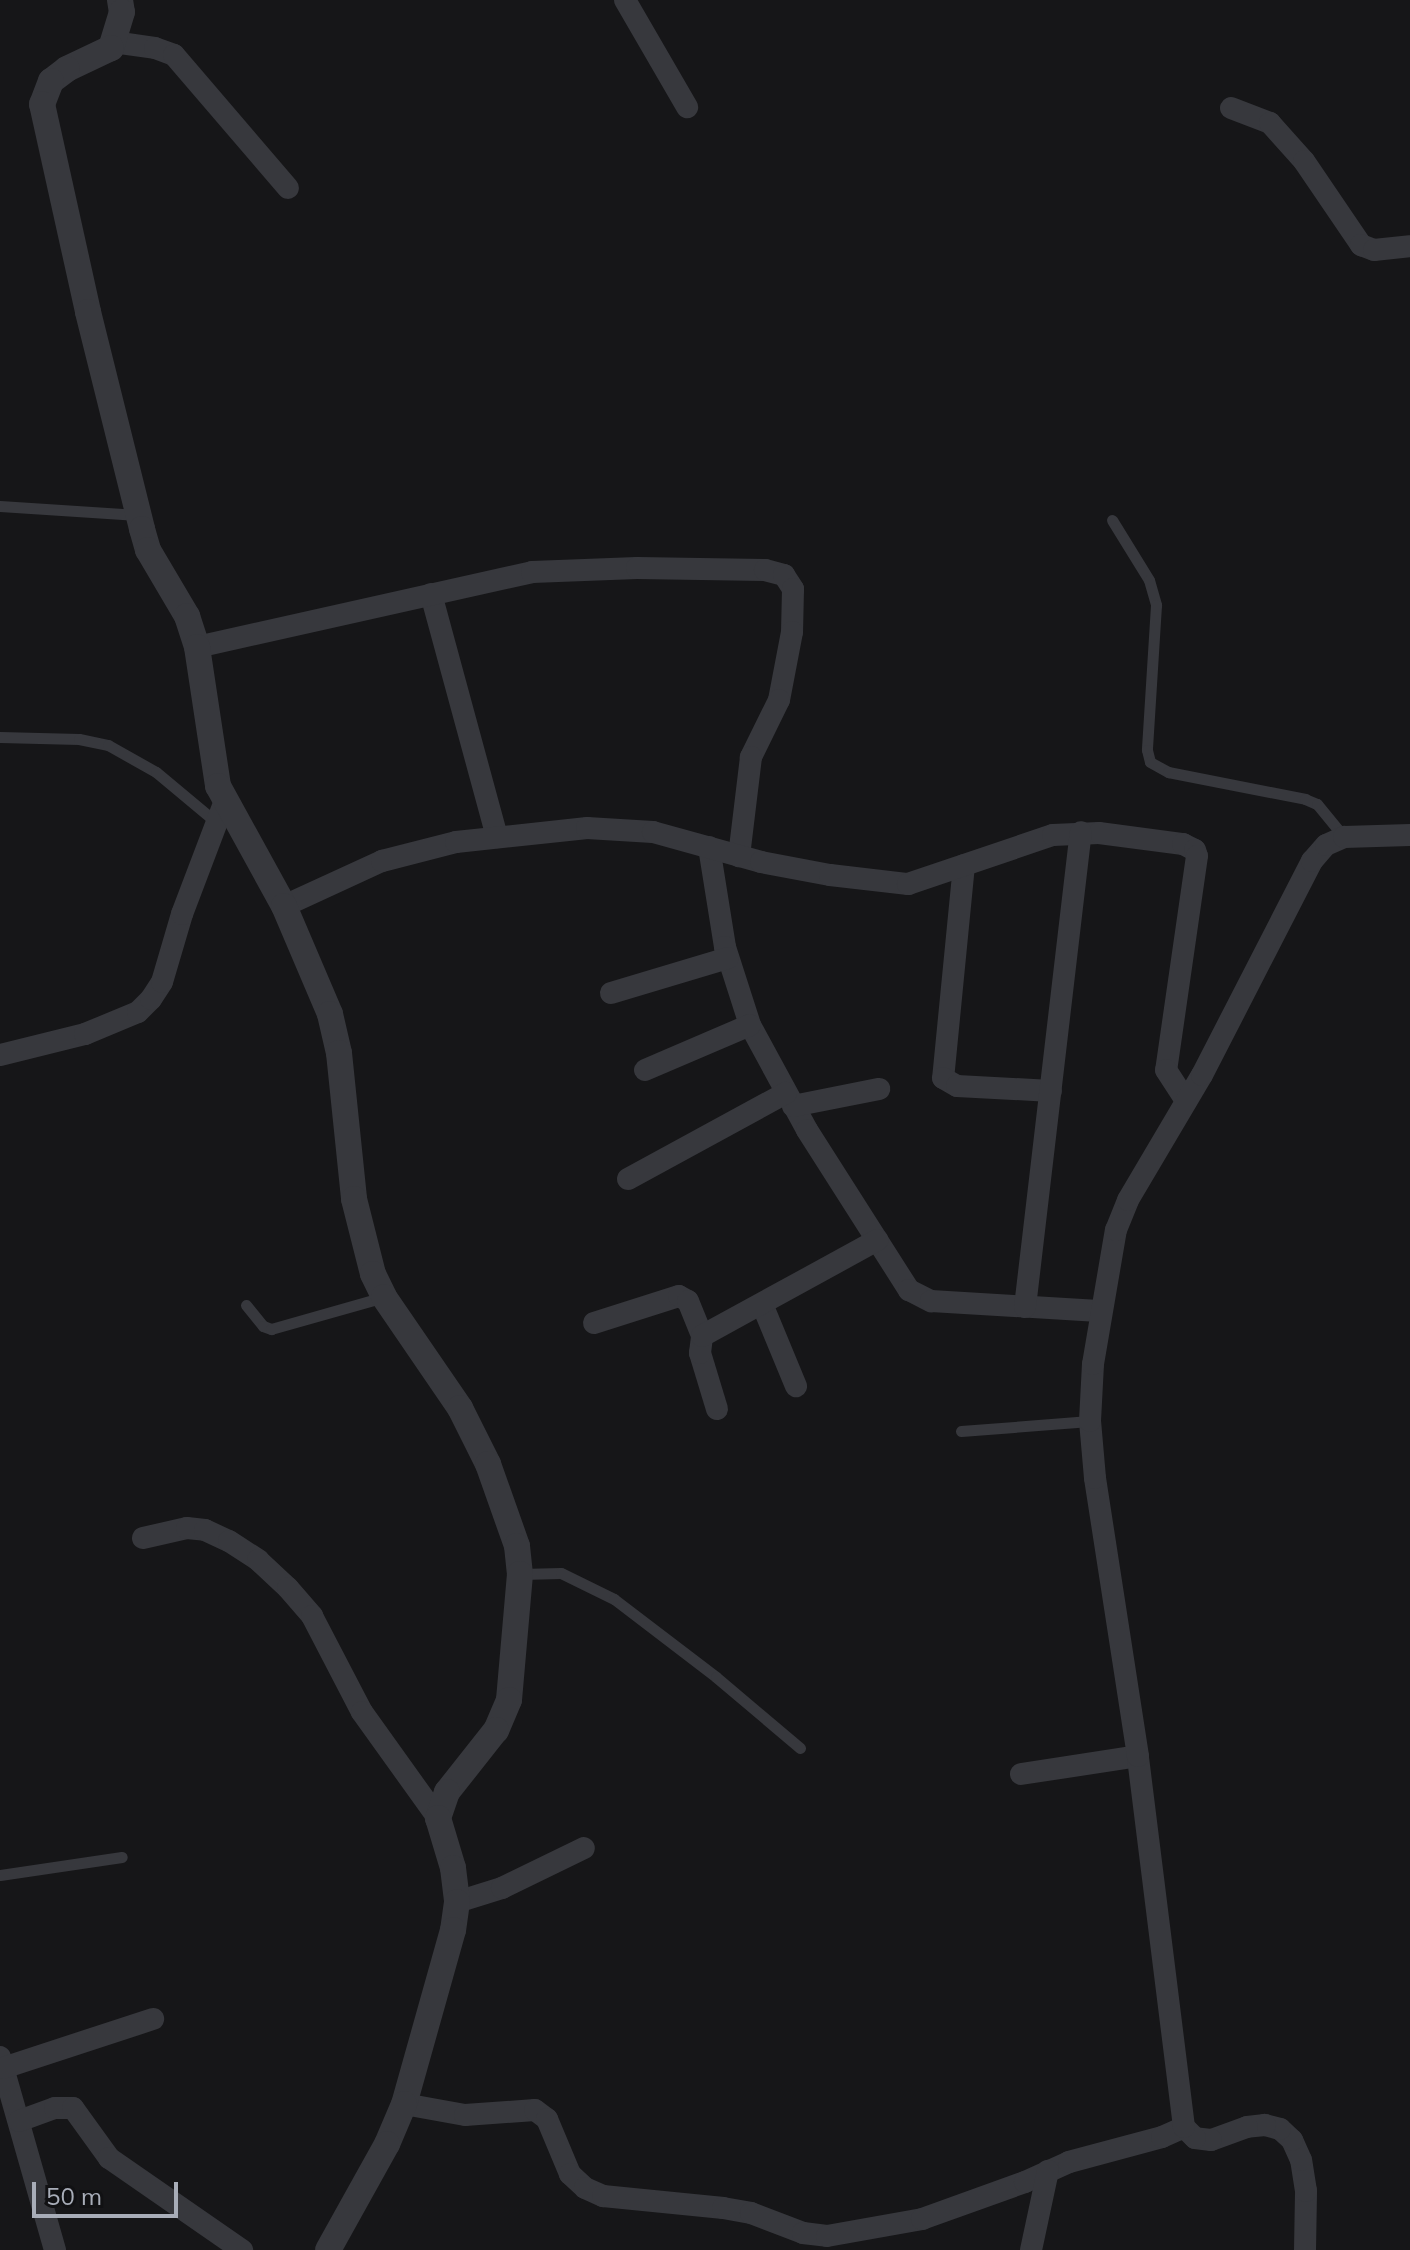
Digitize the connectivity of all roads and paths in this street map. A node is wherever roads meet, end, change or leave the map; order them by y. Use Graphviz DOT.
graph roads {
  1 [pos="120,0"];
  2 [pos="625,0"];
  3 [pos="113,42"];
  4 [pos="687,107"];
  5 [pos="1231,108"];
  6 [pos="288,188"];
  7 [pos="1410,246"];
  8 [pos="0,506"];
  9 [pos="138,515"];
  10 [pos="1112,520"];
  11 [pos="431,594"];
  12 [pos="197,647"];
  13 [pos="0,737"];
  14 [pos="221,812"];
  15 [pos="1081,832"];
  16 [pos="1410,835"];
  17 [pos="497,837"];
  18 [pos="1344,837"];
  19 [pos="709,847"];
  20 [pos="739,856"];
  21 [pos="964,865"];
  22 [pos="284,906"];
  23 [pos="728,958"];
  24 [pos="611,993"];
  25 [pos="750,1025"];
  26 [pos="0,1055"];
  27 [pos="645,1070"];
  28 [pos="879,1089"];
  29 [pos="1051,1091"];
  30 [pos="790,1100"];
  31 [pos="1186,1101"];
  32 [pos="628,1179"];
  33 [pos="877,1240"];
  34 [pos="384,1297"];
  35 [pos="762,1304"];
  36 [pos="246,1305"];
  37 [pos="1025,1307"];
  38 [pos="1099,1311"];
  39 [pos="594,1323"];
  40 [pos="702,1336"];
  41 [pos="796,1386"];
  42 [pos="717,1409"];
  43 [pos="1090,1421"];
  44 [pos="961,1431"];
  45 [pos="143,1538"];
  46 [pos="520,1574"];
  47 [pos="800,1748"];
  48 [pos="1138,1756"];
  49 [pos="1021,1774"];
  50 [pos="438,1818"];
  51 [pos="584,1848"];
  52 [pos="122,1857"];
  53 [pos="0,1875"];
  54 [pos="457,1902"];
  55 [pos="153,2019"];
  56 [pos="2,2063"];
  57 [pos="404,2104"];
  58 [pos="19,2121"];
  59 [pos="1184,2127"];
  60 [pos="1048,2171"];
  61 [pos="55,2250"];
  62 [pos="242,2250"];
  63 [pos="328,2250"];
  64 [pos="1031,2250"];
  65 [pos="1305,2250"];
  1 -- 3 [label="street"];
  2 -- 4 [label="street"];
  3 -- 6 [label="street"];
  3 -- 9 [label="street"];
  5 -- 7 [label="street"];
  8 -- 9 [label="lane"];
  9 -- 12 [label="street"];
  10 -- 18 [label="lane"];
  11 -- 12 [label="street"];
  11 -- 17 [label="street"];
  11 -- 20 [label="street"];
  12 -- 14 [label="street"];
  13 -- 14 [label="lane"];
  14 -- 22 [label="street"];
  14 -- 26 [label="street"];
  15 -- 21 [label="street"];
  15 -- 29 [label="street"];
  15 -- 31 [label="street"];
  16 -- 18 [label="street"];
  17 -- 19 [label="street"];
  17 -- 22 [label="street"];
  18 -- 31 [label="street"];
  19 -- 20 [label="street"];
  19 -- 23 [label="street"];
  20 -- 21 [label="street"];
  21 -- 29 [label="street"];
  22 -- 34 [label="street"];
  23 -- 24 [label="street"];
  23 -- 25 [label="street"];
  25 -- 27 [label="street"];
  25 -- 30 [label="street"];
  28 -- 30 [label="street"];
  29 -- 37 [label="street"];
  30 -- 32 [label="street"];
  30 -- 33 [label="street"];
  31 -- 38 [label="street"];
  33 -- 35 [label="street"];
  33 -- 37 [label="street"];
  34 -- 36 [label="lane"];
  34 -- 46 [label="street"];
  35 -- 40 [label="street"];
  35 -- 41 [label="street"];
  37 -- 38 [label="street"];
  38 -- 43 [label="street"];
  39 -- 40 [label="street"];
  40 -- 42 [label="street"];
  43 -- 44 [label="lane"];
  43 -- 48 [label="street"];
  45 -- 50 [label="street"];
  46 -- 47 [label="lane"];
  46 -- 50 [label="street"];
  48 -- 49 [label="street"];
  48 -- 59 [label="street"];
  50 -- 54 [label="street"];
  51 -- 54 [label="street"];
  52 -- 53 [label="lane"];
  54 -- 57 [label="street"];
  55 -- 56 [label="street"];
  56 -- 58 [label="street"];
  57 -- 60 [label="street"];
  57 -- 63 [label="street"];
  58 -- 61 [label="street"];
  58 -- 62 [label="street"];
  59 -- 60 [label="street"];
  59 -- 65 [label="street"];
  60 -- 64 [label="street"];
}
